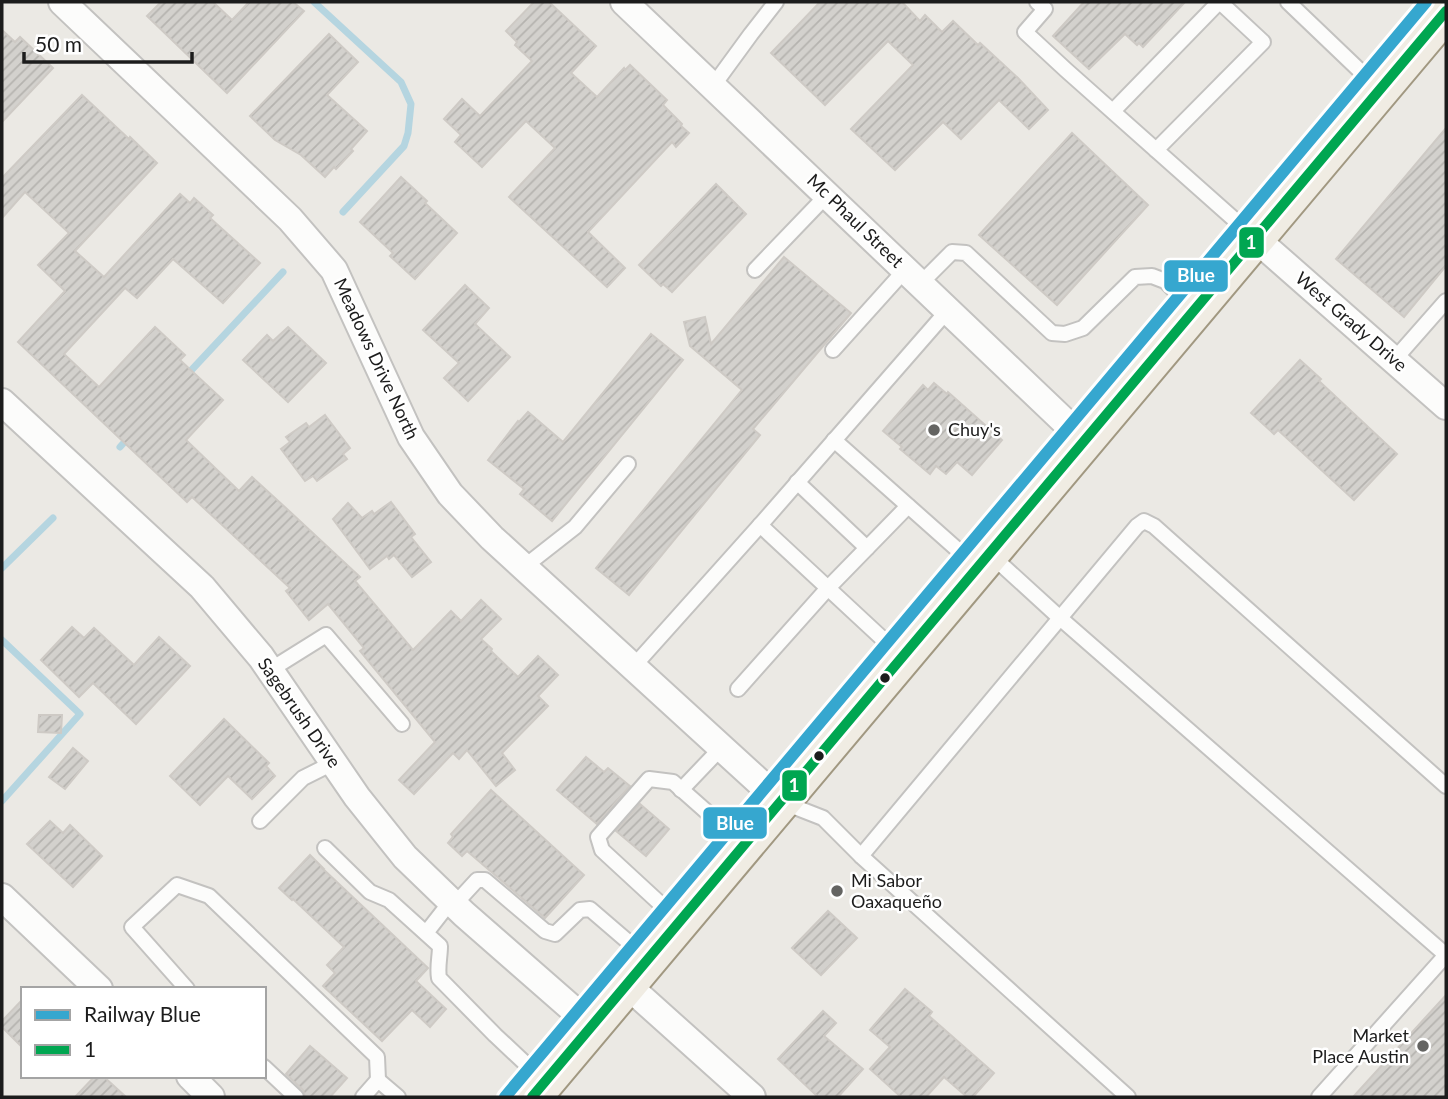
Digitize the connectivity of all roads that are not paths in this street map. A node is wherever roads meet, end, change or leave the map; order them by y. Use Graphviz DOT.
graph roads {
  1 [pos="62,2"];
  2 [pos="624,2"];
  3 [pos="776,2"];
  4 [pos="1037,2"];
  5 [pos="1220,2"];
  6 [pos="1288,2"];
  7 [pos="1446,11"];
  8 [pos="713,86"];
  9 [pos="1380,90"];
  10 [pos="1113,111"];
  11 [pos="1156,150"];
  12 [pos="827,195"];
  13 [pos="1255,238"];
  14 [pos="755,270"];
  15 [pos="913,277"];
  16 [pos="1446,301"];
  17 [pos="948,310"];
  18 [pos="1195,310"];
  19 [pos="833,349"];
  20 [pos="1394,360"];
  21 [pos="2,402"];
  22 [pos="1446,406"];
  23 [pos="834,440"];
  24 [pos="1085,441"];
  25 [pos="628,464"];
  26 [pos="797,482"];
  27 [pos="908,506"];
  28 [pos="760,525"];
  29 [pos="867,548"];
  30 [pos="984,561"];
  31 [pos="524,568"];
  32 [pos="828,589"];
  33 [pos="1060,618"];
  34 [pos="902,657"];
  35 [pos="633,667"];
  36 [pos="270,670"];
  37 [pos="738,689"];
  38 [pos="402,724"];
  39 [pos="722,747"];
  40 [pos="333,763"];
  41 [pos="1446,786"];
  42 [pos="681,790"];
  43 [pos="781,802"];
  44 [pos="260,821"];
  45 [pos="744,846"];
  46 [pos="325,848"];
  47 [pos="861,856"];
  48 [pos="2,897"];
  49 [pos="452,903"];
  50 [pos="680,922"];
  51 [pos="426,933"];
  52 [pos="638,972"];
  53 [pos="97,987"];
  54 [pos="185,987"];
  55 [pos="592,1026"];
  56 [pos="266,1069"];
  57 [pos="192,1078"];
  58 [pos="378,1080"];
  59 [pos="539,1090"];
  60 [pos="211,1097"];
  61 [pos="296,1097"];
  62 [pos="363,1097"];
  63 [pos="398,1097"];
  64 [pos="752,1097"];
  65 [pos="1128,1097"];
  66 [pos="1319,1097"];
  1 -- 31 [label="street, Meadows Drive North"];
  2 -- 8 [label="street, Mc Phaul Street"];
  3 -- 8 [label="lane"];
  4 -- 10 [label="lane"];
  5 -- 10 [label="lane"];
  5 -- 11 [label="lane"];
  6 -- 9 [label="lane"];
  7 -- 9 [label="main road"];
  8 -- 12 [label="street, Mc Phaul Street"];
  9 -- 13 [label="main road"];
  10 -- 11 [label="lane"];
  11 -- 13 [label="lane"];
  12 -- 14 [label="lane"];
  12 -- 15 [label="street, Mc Phaul Street"];
  13 -- 18 [label="main road"];
  13 -- 20 [label="street, West Grady Drive"];
  15 -- 17 [label="street, Mc Phaul Street"];
  15 -- 18 [label="lane"];
  15 -- 19 [label="lane"];
  16 -- 20 [label="lane"];
  17 -- 23 [label="lane"];
  17 -- 24 [label="street, Mc Phaul Street"];
  18 -- 24 [label="main road"];
  20 -- 22 [label="street, West Grady Drive"];
  21 -- 36 [label="street, Sagebrush Drive"];
  23 -- 26 [label="lane"];
  23 -- 27 [label="lane"];
  24 -- 30 [label="main road"];
  25 -- 31 [label="lane"];
  26 -- 28 [label="lane"];
  26 -- 29 [label="lane"];
  27 -- 29 [label="lane"];
  27 -- 30 [label="lane"];
  28 -- 32 [label="lane"];
  28 -- 35 [label="lane"];
  29 -- 32 [label="lane"];
  30 -- 33 [label="lane"];
  30 -- 34 [label="main road"];
  31 -- 35 [label="street, Meadows Drive North"];
  32 -- 34 [label="lane"];
  32 -- 37 [label="lane"];
  33 -- 41 [label="lane"];
  33 -- 47 [label="lane"];
  33 -- 66 [label="lane"];
  34 -- 43 [label="main road"];
  35 -- 39 [label="street, Meadows Drive North"];
  36 -- 38 [label="lane"];
  36 -- 40 [label="street, Sagebrush Drive"];
  39 -- 42 [label="lane"];
  39 -- 43 [label="street, Meadows Drive North"];
  40 -- 44 [label="lane"];
  40 -- 49 [label="street, Sagebrush Drive"];
  42 -- 45 [label="lane"];
  42 -- 50 [label="lane"];
  43 -- 45 [label="main road"];
  43 -- 47 [label="lane"];
  45 -- 50 [label="main road"];
  46 -- 51 [label="lane"];
  47 -- 65 [label="lane"];
  48 -- 53 [label="street"];
  49 -- 51 [label="lane"];
  49 -- 52 [label="lane"];
  49 -- 55 [label="street, Sagebrush Drive"];
  50 -- 52 [label="main road"];
  51 -- 59 [label="lane"];
  52 -- 55 [label="main road"];
  52 -- 64 [label="street"];
  54 -- 58 [label="lane"];
  55 -- 59 [label="main road"];
  56 -- 61 [label="lane"];
  57 -- 60 [label="street"];
  58 -- 62 [label="lane"];
  58 -- 63 [label="lane"];
}
